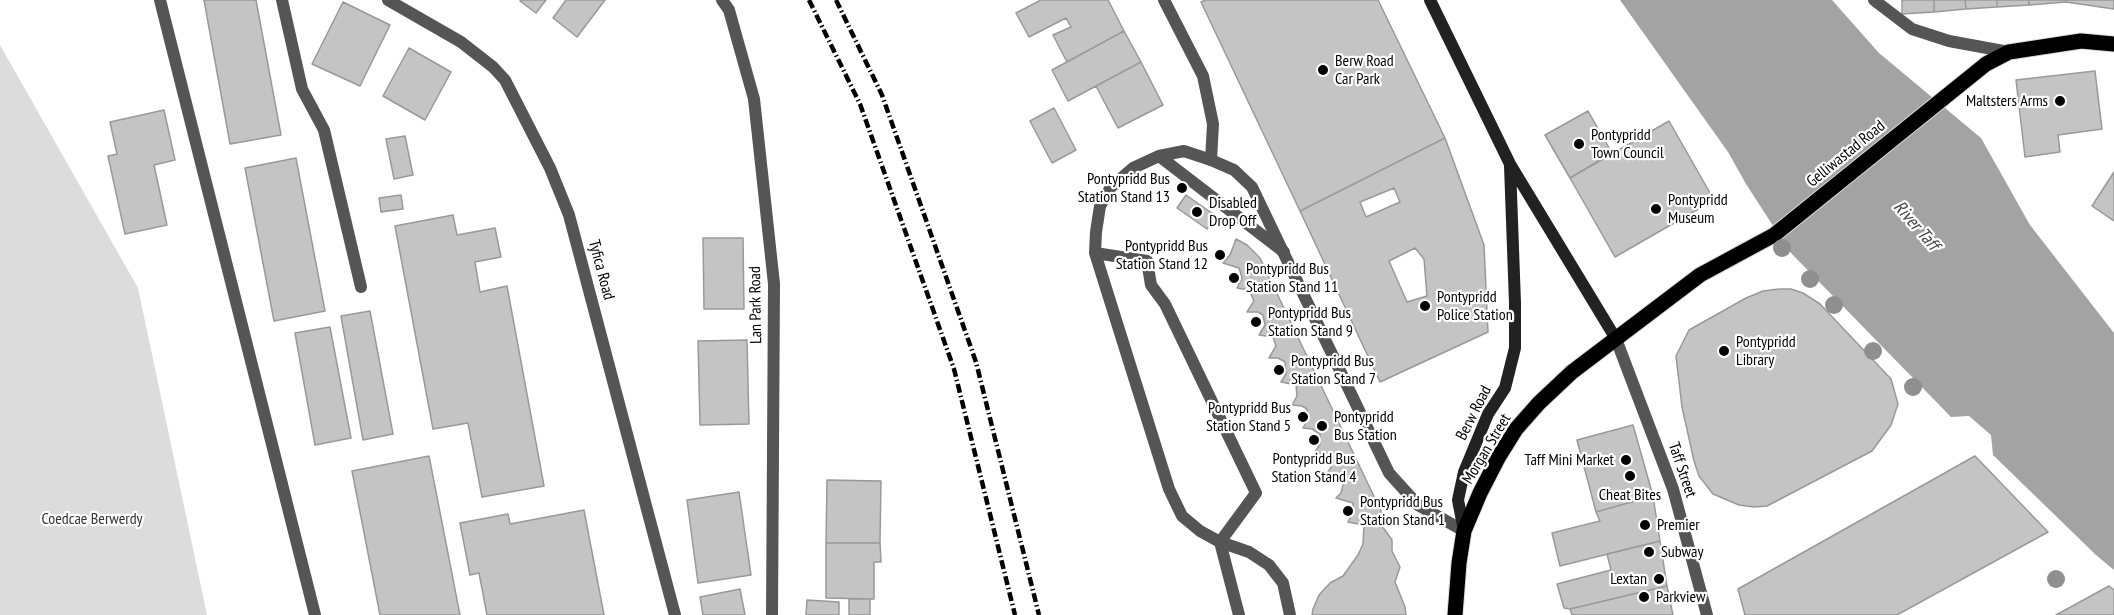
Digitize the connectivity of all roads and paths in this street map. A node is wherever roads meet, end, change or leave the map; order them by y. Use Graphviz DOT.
graph roads {
  1 [pos="160,0"];
  2 [pos="282,0"];
  3 [pos="388,0"];
  4 [pos="722,0"];
  5 [pos="1164,0"];
  6 [pos="1430,0"];
  7 [pos="1874,0"];
  8 [pos="2114,44"];
  9 [pos="2009,52"];
  10 [pos="1159,156"];
  11 [pos="1211,160"];
  12 [pos="1510,164"];
  13 [pos="1284,252"];
  14 [pos="1095,254"];
  15 [pos="361,287"];
  16 [pos="1616,339"];
  17 [pos="1464,531"];
  18 [pos="1220,542"];
  19 [pos="315,615"];
  20 [pos="675,615"];
  21 [pos="772,615"];
  22 [pos="1239,615"];
  23 [pos="1290,615"];
  24 [pos="1455,615"];
  25 [pos="1707,615"];
  1 -- 19 [label="street"];
  2 -- 15 [label="street"];
  3 -- 20 [label="street, Tyfica Road"];
  4 -- 21 [label="street, Lan Park Road"];
  5 -- 11 [label="street"];
  6 -- 12 [label="main road, Berw Road"];
  7 -- 9 [label="street"];
  8 -- 9 [label="main road, Gelliwastad Road"];
  9 -- 16 [label="main road, Gelliwastad Road"];
  10 -- 11 [label="street"];
  10 -- 13 [label="street"];
  10 -- 14 [label="street"];
  11 -- 13 [label="street"];
  12 -- 16 [label="main road, Berw Road"];
  12 -- 17 [label="main road, Berw Road"];
  13 -- 17 [label="street"];
  14 -- 18 [label="street"];
  14 -- 18 [label="street"];
  16 -- 17 [label="main road, Morgan Street"];
  16 -- 25 [label="street, Taff Street"];
  17 -- 24 [label="main road, Morgan Street"];
  18 -- 22 [label="street"];
  18 -- 23 [label="street"];
}
